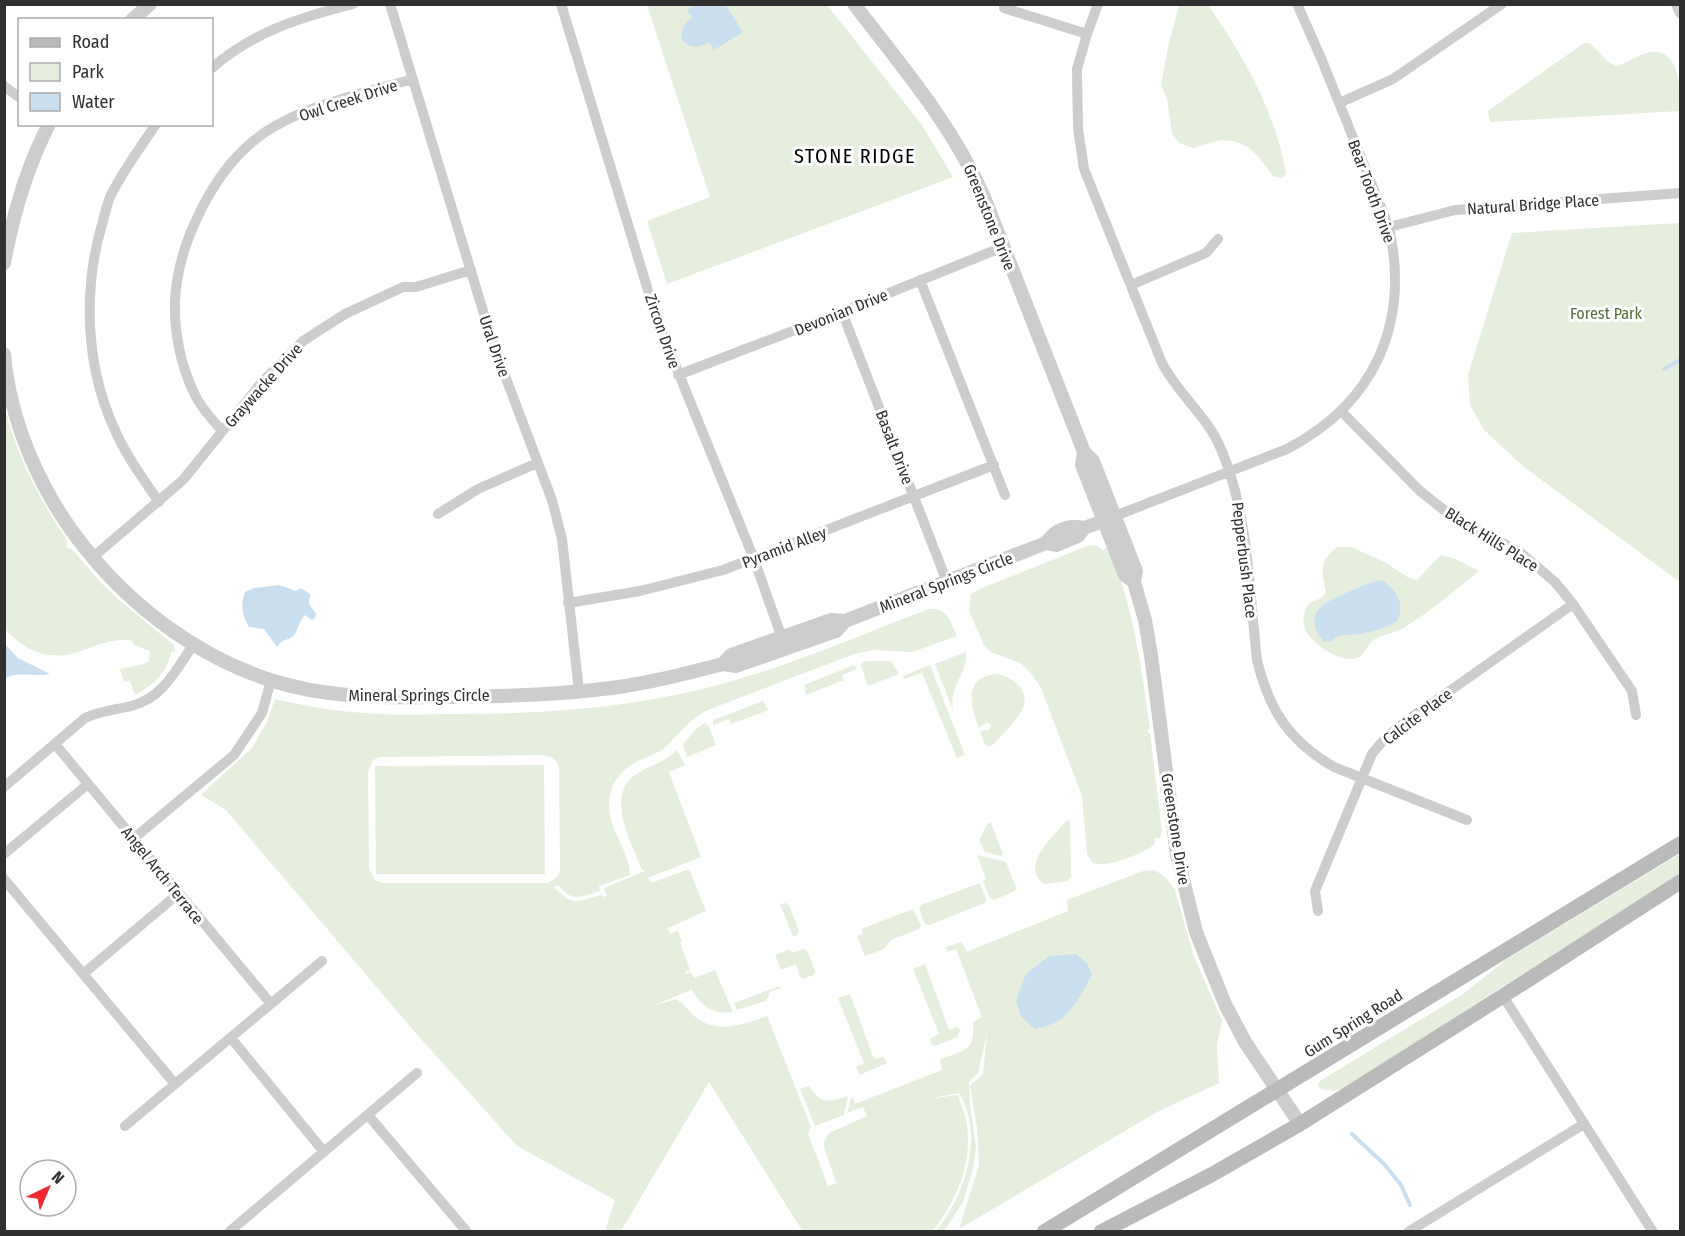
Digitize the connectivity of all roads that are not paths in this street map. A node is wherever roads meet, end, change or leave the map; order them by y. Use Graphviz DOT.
graph roads {
  1 [pos="150,4"];
  2 [pos="353,4"];
  3 [pos="390,4"];
  4 [pos="561,4"];
  5 [pos="854,4"];
  6 [pos="1098,4"];
  7 [pos="1297,4"];
  8 [pos="1502,4"];
  9 [pos="1676,4"];
  10 [pos="1004,8"];
  11 [pos="1680,13"];
  12 [pos="134,18"];
  13 [pos="1087,34"];
  14 [pos="213,67"];
  15 [pos="412,79"];
  16 [pos="4,86"];
  17 [pos="18,96"];
  18 [pos="1339,103"];
  19 [pos="48,126"];
  20 [pos="155,126"];
  21 [pos="1680,194"];
  22 [pos="1389,227"];
  23 [pos="1218,239"];
  24 [pos="1003,247"];
  25 [pos="4,263"];
  26 [pos="471,270"];
  27 [pos="920,280"];
  28 [pos="1131,285"];
  29 [pos="842,312"];
  30 [pos="4,354"];
  31 [pos="678,375"];
  32 [pos="1341,411"];
  33 [pos="222,431"];
  34 [pos="537,464"];
  35 [pos="994,465"];
  36 [pos="1228,472"];
  37 [pos="1005,495"];
  38 [pos="914,496"];
  39 [pos="159,502"];
  40 [pos="438,514"];
  41 [pos="1110,518"];
  42 [pos="92,558"];
  43 [pos="754,560"];
  44 [pos="947,582"];
  45 [pos="568,603"];
  46 [pos="1573,604"];
  47 [pos="784,644"];
  48 [pos="192,645"];
  49 [pos="270,680"];
  50 [pos="579,691"];
  51 [pos="1636,716"];
  52 [pos="55,744"];
  53 [pos="1362,778"];
  54 [pos="88,784"];
  55 [pos="4,787"];
  56 [pos="1467,820"];
  57 [pos="134,839"];
  58 [pos="1680,844"];
  59 [pos="4,854"];
  60 [pos="4,879"];
  61 [pos="1680,882"];
  62 [pos="178,894"];
  63 [pos="1318,911"];
  64 [pos="322,961"];
  65 [pos="83,974"];
  66 [pos="1503,996"];
  67 [pos="271,1004"];
  68 [pos="231,1038"];
  69 [pos="417,1073"];
  70 [pos="175,1084"];
  71 [pos="1277,1089"];
  72 [pos="368,1114"];
  73 [pos="1300,1124"];
  74 [pos="1584,1124"];
  75 [pos="125,1126"];
  76 [pos="324,1152"];
  77 [pos="464,1227"];
  78 [pos="229,1232"];
  79 [pos="450,1232"];
  80 [pos="1044,1232"];
  81 [pos="1101,1232"];
  82 [pos="1408,1232"];
  83 [pos="1653,1232"];
  1 -- 12 [label="street"];
  2 -- 14 [label="street"];
  3 -- 15 [label="street, Ural Drive"];
  4 -- 31 [label="street, Zircon Drive"];
  5 -- 24 [label="street, Greenstone Drive"];
  6 -- 13 [label="street, Pepperbush Place"];
  7 -- 18 [label="street, Bear Tooth Drive"];
  8 -- 18 [label="street"];
  9 -- 11 [label="street"];
  10 -- 13 [label="street"];
  13 -- 28 [label="street, Pepperbush Place"];
  15 -- 26 [label="street, Ural Drive"];
  15 -- 33 [label="street, Owl Creek Drive"];
  16 -- 17 [label="street"];
  18 -- 22 [label="street, Bear Tooth Drive"];
  19 -- 25 [label="street"];
  20 -- 39 [label="street"];
  21 -- 22 [label="street, Natural Bridge Place"];
  22 -- 32 [label="street, Bear Tooth Drive"];
  23 -- 28 [label="street"];
  24 -- 27 [label="street, Devonian Drive"];
  24 -- 41 [label="street, Greenstone Drive"];
  26 -- 33 [label="street, Graywacke Drive"];
  26 -- 34 [label="street, Ural Drive"];
  27 -- 29 [label="street, Devonian Drive"];
  27 -- 35 [label="street"];
  28 -- 36 [label="street, Pepperbush Place"];
  29 -- 31 [label="street, Devonian Drive"];
  29 -- 38 [label="street, Basalt Drive"];
  30 -- 42 [label="street, Mineral Springs Circle"];
  31 -- 43 [label="street, Zircon Drive"];
  32 -- 36 [label="street, Bear Tooth Drive"];
  32 -- 46 [label="street, Black Hills Place"];
  33 -- 39 [label="street, Graywacke Drive"];
  34 -- 40 [label="street"];
  34 -- 45 [label="street, Ural Drive"];
  35 -- 37 [label="street"];
  35 -- 38 [label="street, Pyramid Alley"];
  36 -- 41 [label="street, Bear Tooth Drive"];
  36 -- 53 [label="street, Pepperbush Place"];
  38 -- 43 [label="street, Pyramid Alley"];
  38 -- 44 [label="street, Basalt Drive"];
  39 -- 42 [label="street, Graywacke Drive"];
  41 -- 44 [label="street, Mineral Springs Circle"];
  41 -- 71 [label="street, Greenstone Drive"];
  42 -- 48 [label="street, Mineral Springs Circle"];
  43 -- 45 [label="street, Pyramid Alley"];
  43 -- 47 [label="street, Zircon Drive"];
  44 -- 47 [label="street, Mineral Springs Circle"];
  45 -- 50 [label="street, Ural Drive"];
  46 -- 51 [label="street, Black Hills Place"];
  46 -- 53 [label="street, Calcite Place"];
  47 -- 50 [label="street, Mineral Springs Circle"];
  48 -- 49 [label="street, Mineral Springs Circle"];
  48 -- 52 [label="street"];
  49 -- 50 [label="street, Mineral Springs Circle"];
  49 -- 57 [label="street"];
  52 -- 54 [label="street, Angel Arch Terrace"];
  52 -- 55 [label="street"];
  53 -- 56 [label="street, Pepperbush Place"];
  53 -- 63 [label="street, Calcite Place"];
  54 -- 57 [label="street, Angel Arch Terrace"];
  54 -- 59 [label="street"];
  57 -- 62 [label="street, Angel Arch Terrace"];
  58 -- 71 [label="main road, Gum Spring Road"];
  60 -- 65 [label="street"];
  61 -- 66 [label="main road"];
  62 -- 65 [label="street"];
  62 -- 67 [label="street, Angel Arch Terrace"];
  64 -- 67 [label="street"];
  65 -- 70 [label="street"];
  66 -- 73 [label="main road"];
  66 -- 74 [label="street"];
  67 -- 68 [label="street"];
  68 -- 70 [label="street"];
  68 -- 76 [label="street"];
  69 -- 72 [label="street"];
  70 -- 75 [label="street"];
  71 -- 73 [label="street, Greenstone Drive"];
  71 -- 80 [label="main road, Gum Spring Road"];
  72 -- 76 [label="street"];
  72 -- 77 [label="street"];
  73 -- 81 [label="main road"];
  74 -- 82 [label="street"];
  74 -- 83 [label="street"];
  76 -- 78 [label="street"];
  77 -- 79 [label="street"];
}
